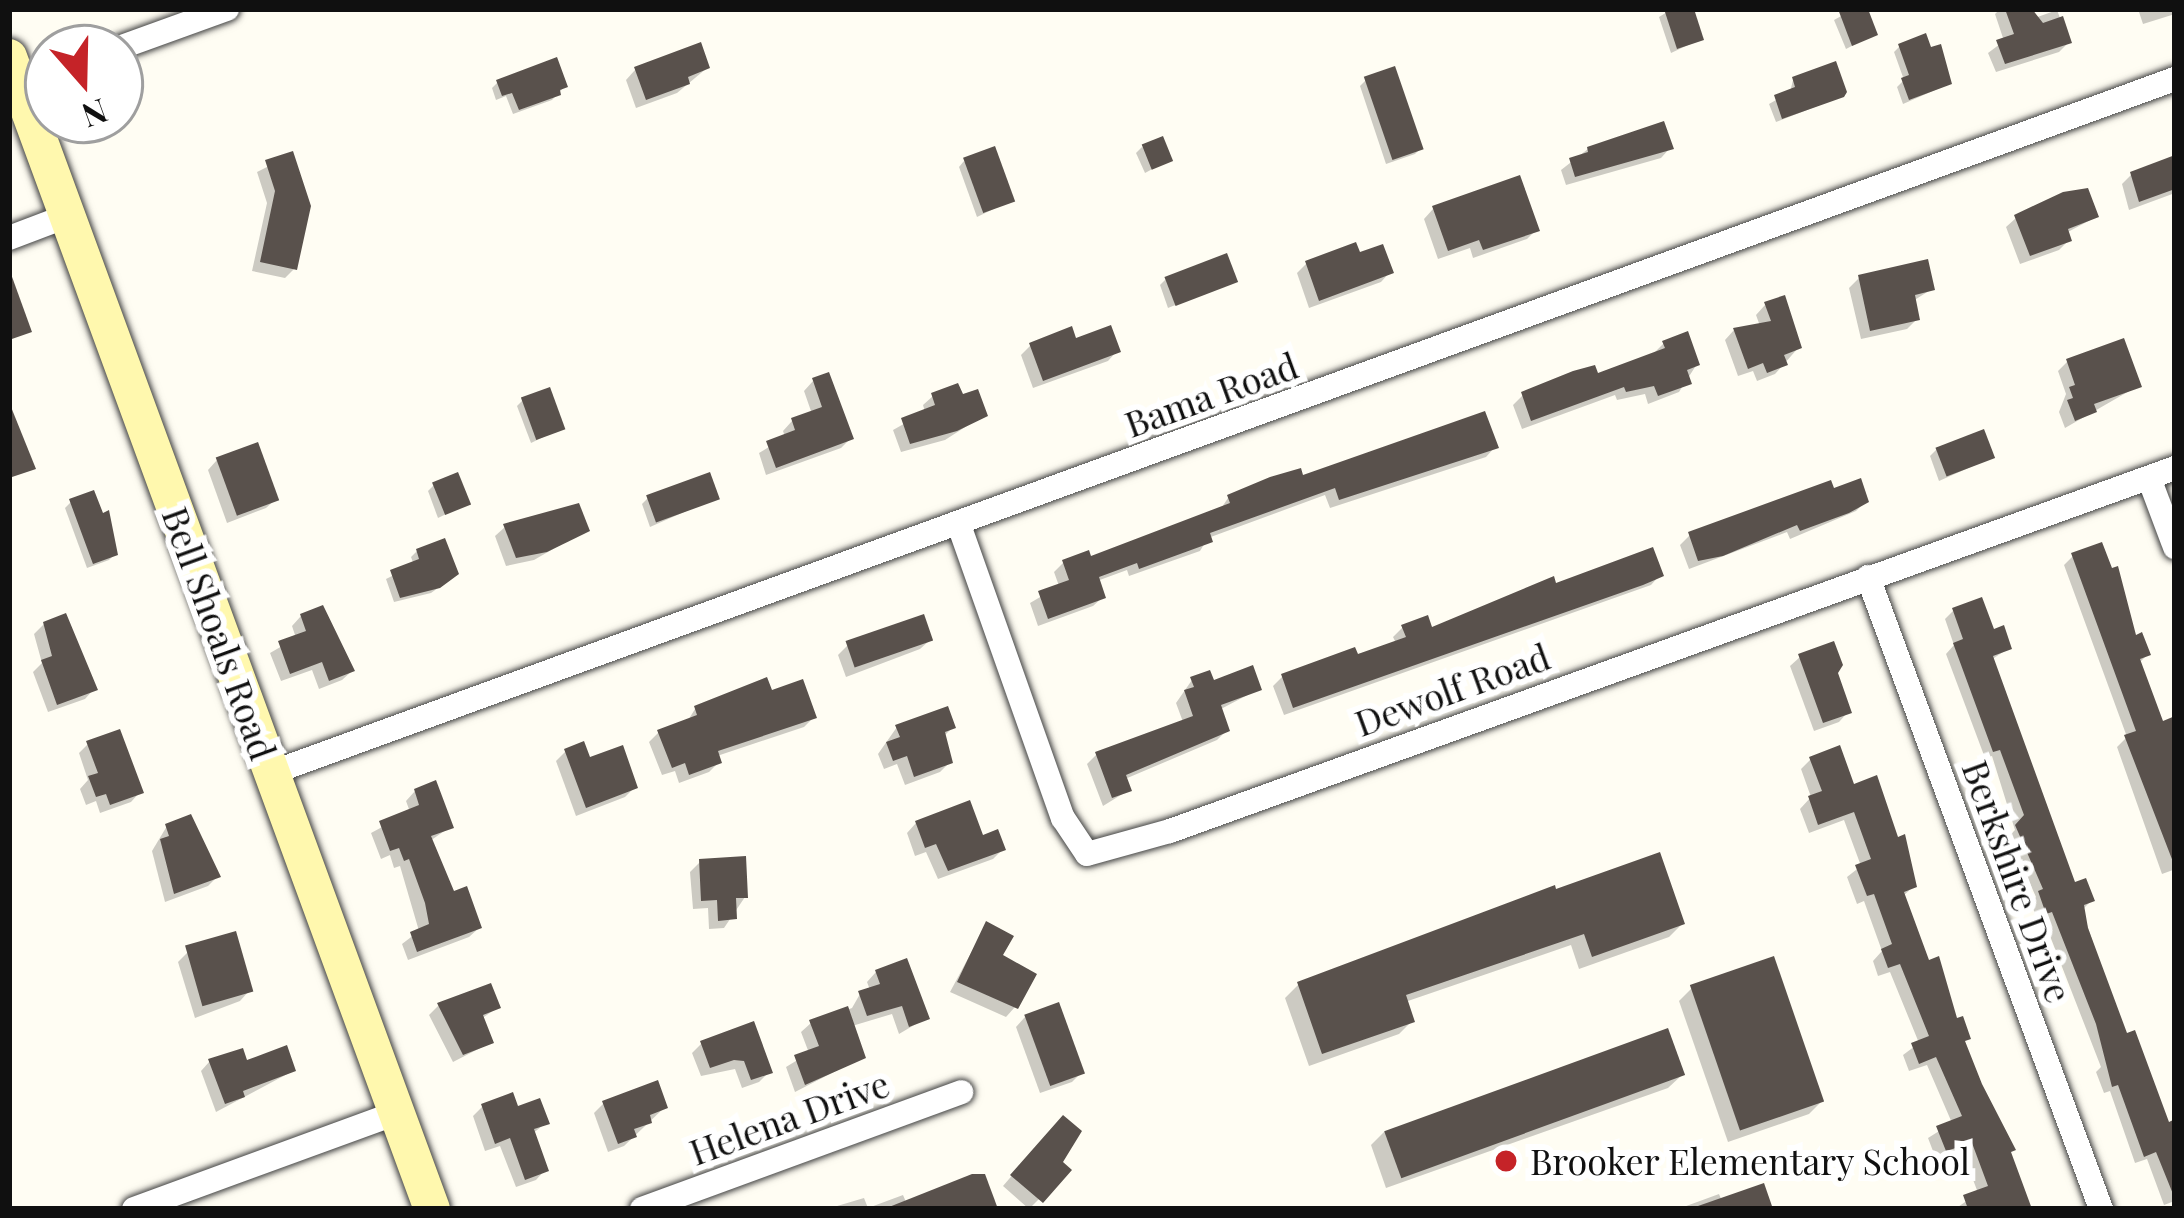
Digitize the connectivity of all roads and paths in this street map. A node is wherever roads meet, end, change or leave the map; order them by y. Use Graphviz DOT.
graph roads {
  1 [pos="226,9"];
  2 [pos="144,39"];
  3 [pos="2175,79"];
  4 [pos="46,144"];
  5 [pos="68,216"];
  6 [pos="9,238"];
  7 [pos="2175,468"];
  8 [pos="2149,478"];
  9 [pos="959,525"];
  10 [pos="2175,547"];
  11 [pos="1868,578"];
  12 [pos="271,772"];
  13 [pos="961,1092"];
  14 [pos="397,1113"];
  15 [pos="134,1209"];
  16 [pos="432,1209"];
  17 [pos="642,1209"];
  18 [pos="2101,1209"];
  1 -- 2 [label="street"];
  3 -- 9 [label="street, Bama Road"];
  4 -- 5 [label="main road, Bell Shoals Road"];
  5 -- 6 [label="street"];
  5 -- 12 [label="main road, Bell Shoals Road"];
  7 -- 8 [label="street, Dewolf Road"];
  8 -- 10 [label="street"];
  8 -- 11 [label="street, Dewolf Road"];
  9 -- 11 [label="street, Dewolf Road"];
  9 -- 12 [label="street, Bama Road"];
  11 -- 18 [label="street, Berkshire Drive"];
  12 -- 14 [label="main road, Bell Shoals Road"];
  13 -- 17 [label="street, Helena Drive"];
  14 -- 15 [label="street"];
  14 -- 16 [label="main road, Bell Shoals Road"];
}
